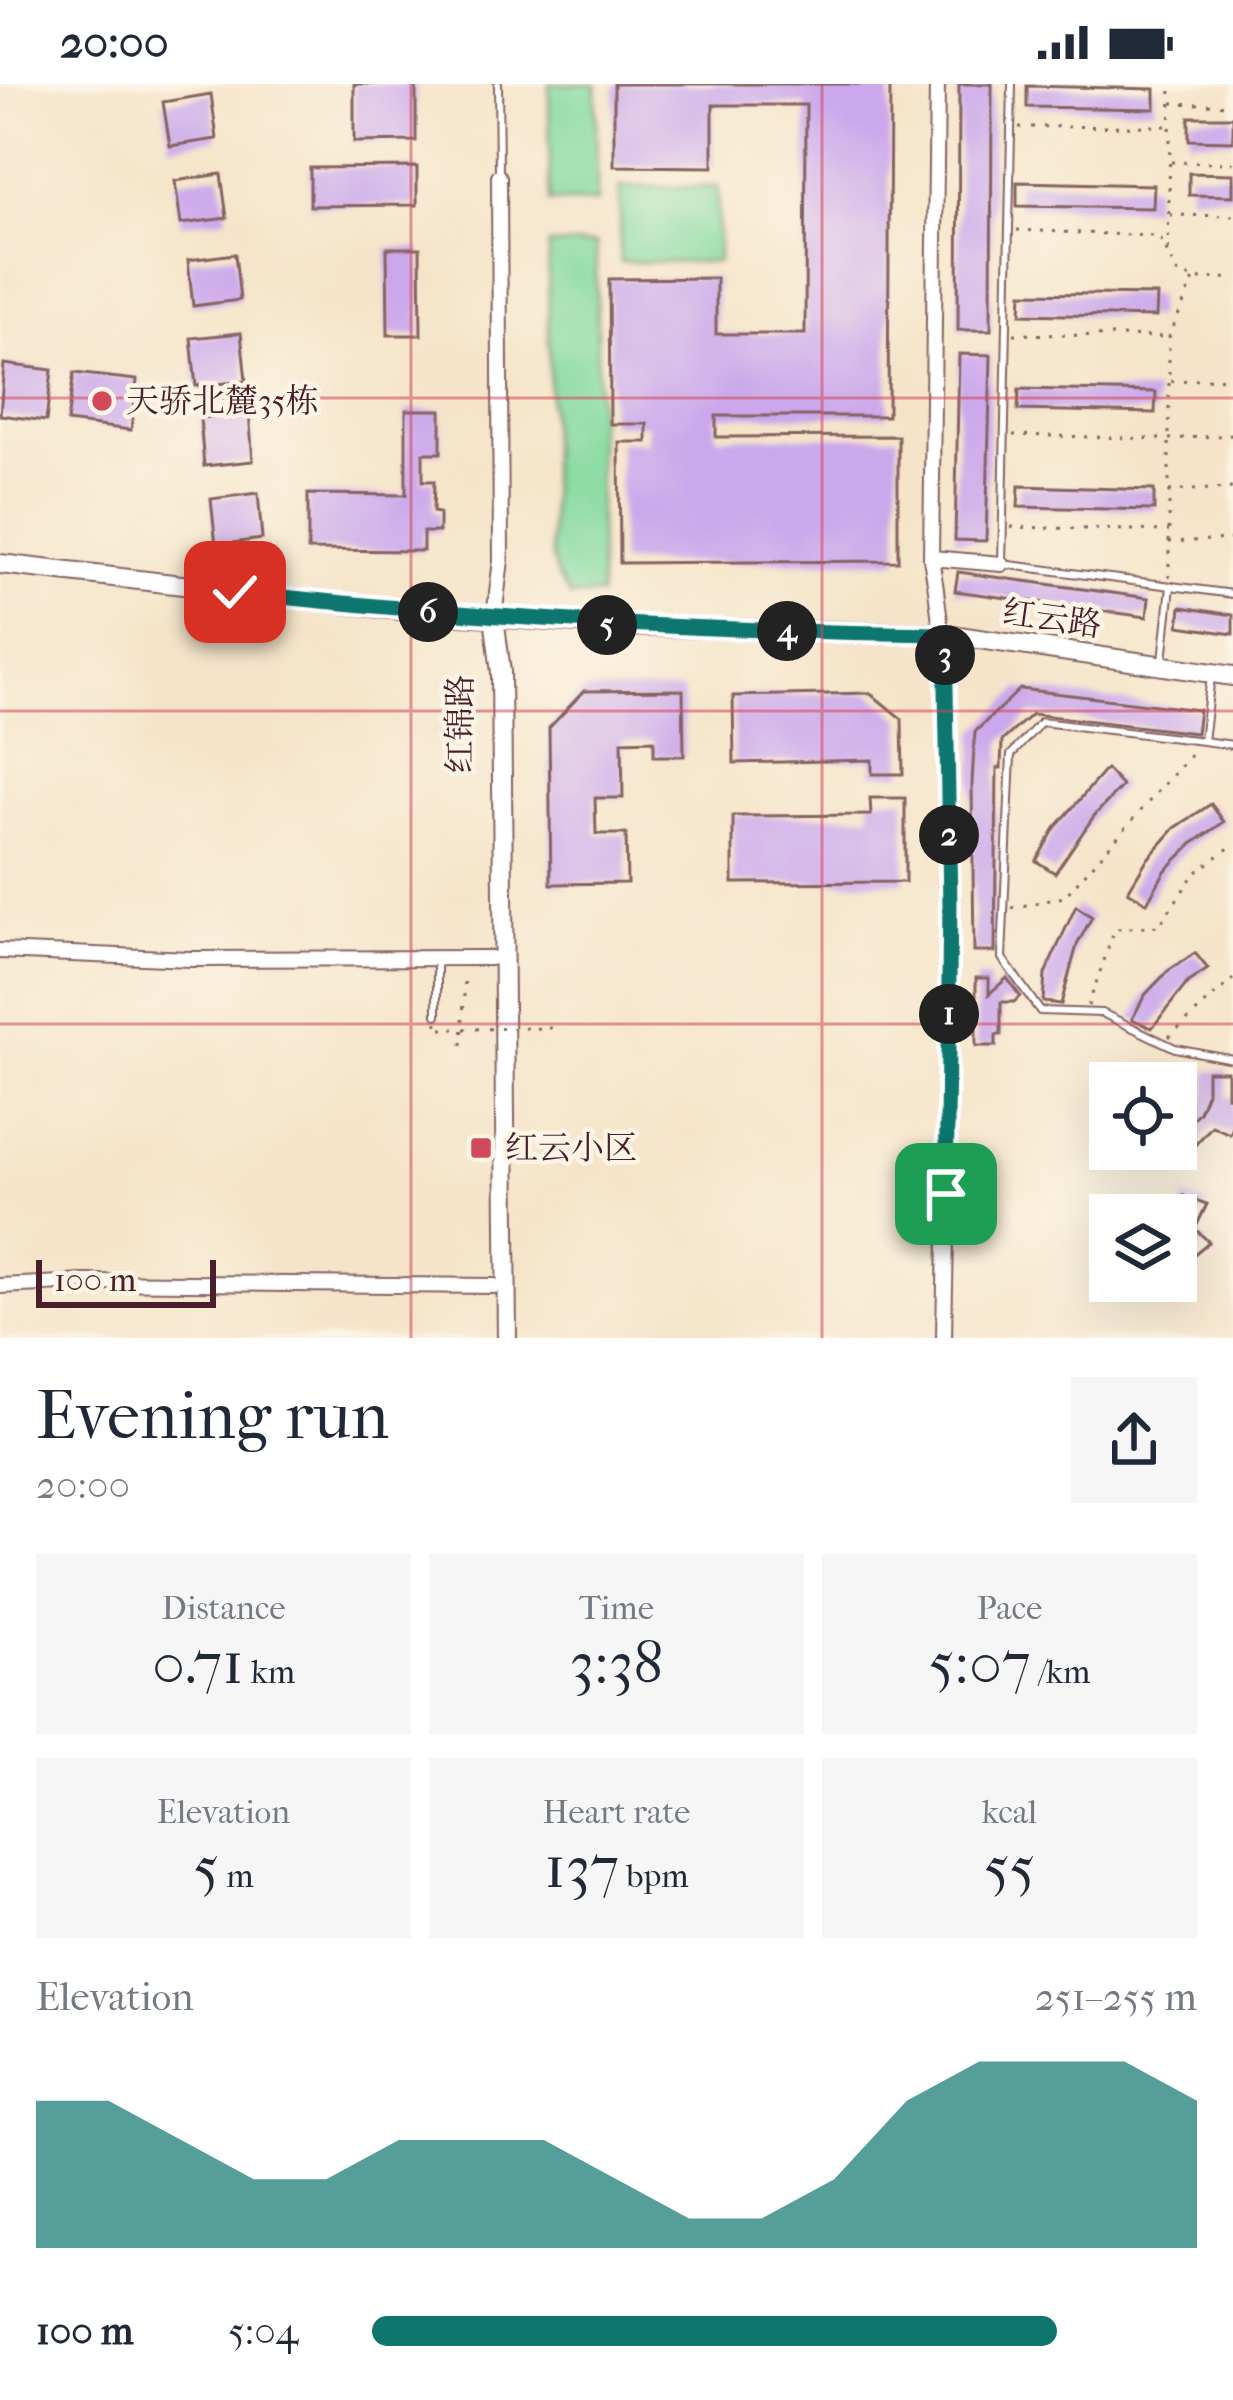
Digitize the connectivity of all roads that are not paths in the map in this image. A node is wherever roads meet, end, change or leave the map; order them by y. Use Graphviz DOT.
graph roads {
  1 [pos="498,84"];
  2 [pos="938,84"];
  3 [pos="1012,84"];
  4 [pos="499,177"];
  5 [pos="931,557"];
  6 [pos="0,564"];
  7 [pos="1003,564"];
  8 [pos="1170,586"];
  9 [pos="1233,594"];
  10 [pos="494,617"];
  11 [pos="945,634"];
  12 [pos="1162,665"];
  13 [pos="1212,672"];
  14 [pos="1233,676"];
  15 [pos="1203,740"];
  16 [pos="1233,745"];
  17 [pos="0,951"];
  18 [pos="437,958"];
  19 [pos="490,958"];
  20 [pos="437,1015"];
  21 [pos="1233,1059"];
  22 [pos="0,1286"];
  23 [pos="494,1286"];
  24 [pos="494,1338"];
  25 [pos="507,1338"];
  26 [pos="944,1338"];
  1 -- 4 [label="lane"];
  2 -- 5 [label="street"];
  3 -- 7 [label="lane"];
  4 -- 10 [label="street"];
  5 -- 7 [label="street"];
  5 -- 11 [label="street"];
  6 -- 10 [label="street, 红云路"];
  7 -- 8 [label="lane"];
  8 -- 9 [label="lane"];
  8 -- 12 [label="lane"];
  10 -- 11 [label="street, 红云路"];
  10 -- 19 [label="street, 红锦路"];
  10 -- 25 [label="street, 红锦路"];
  11 -- 12 [label="street, 红云路"];
  11 -- 26 [label="street"];
  12 -- 13 [label="street, 红云路"];
  13 -- 14 [label="street, 红云路"];
  13 -- 15 [label="lane"];
  15 -- 16 [label="lane"];
  15 -- 21 [label="lane"];
  17 -- 18 [label="street"];
  18 -- 19 [label="street"];
  18 -- 20 [label="lane"];
  19 -- 23 [label="street, 红锦路"];
  22 -- 23 [label="street"];
  23 -- 24 [label="street, 红锦路"];
}
